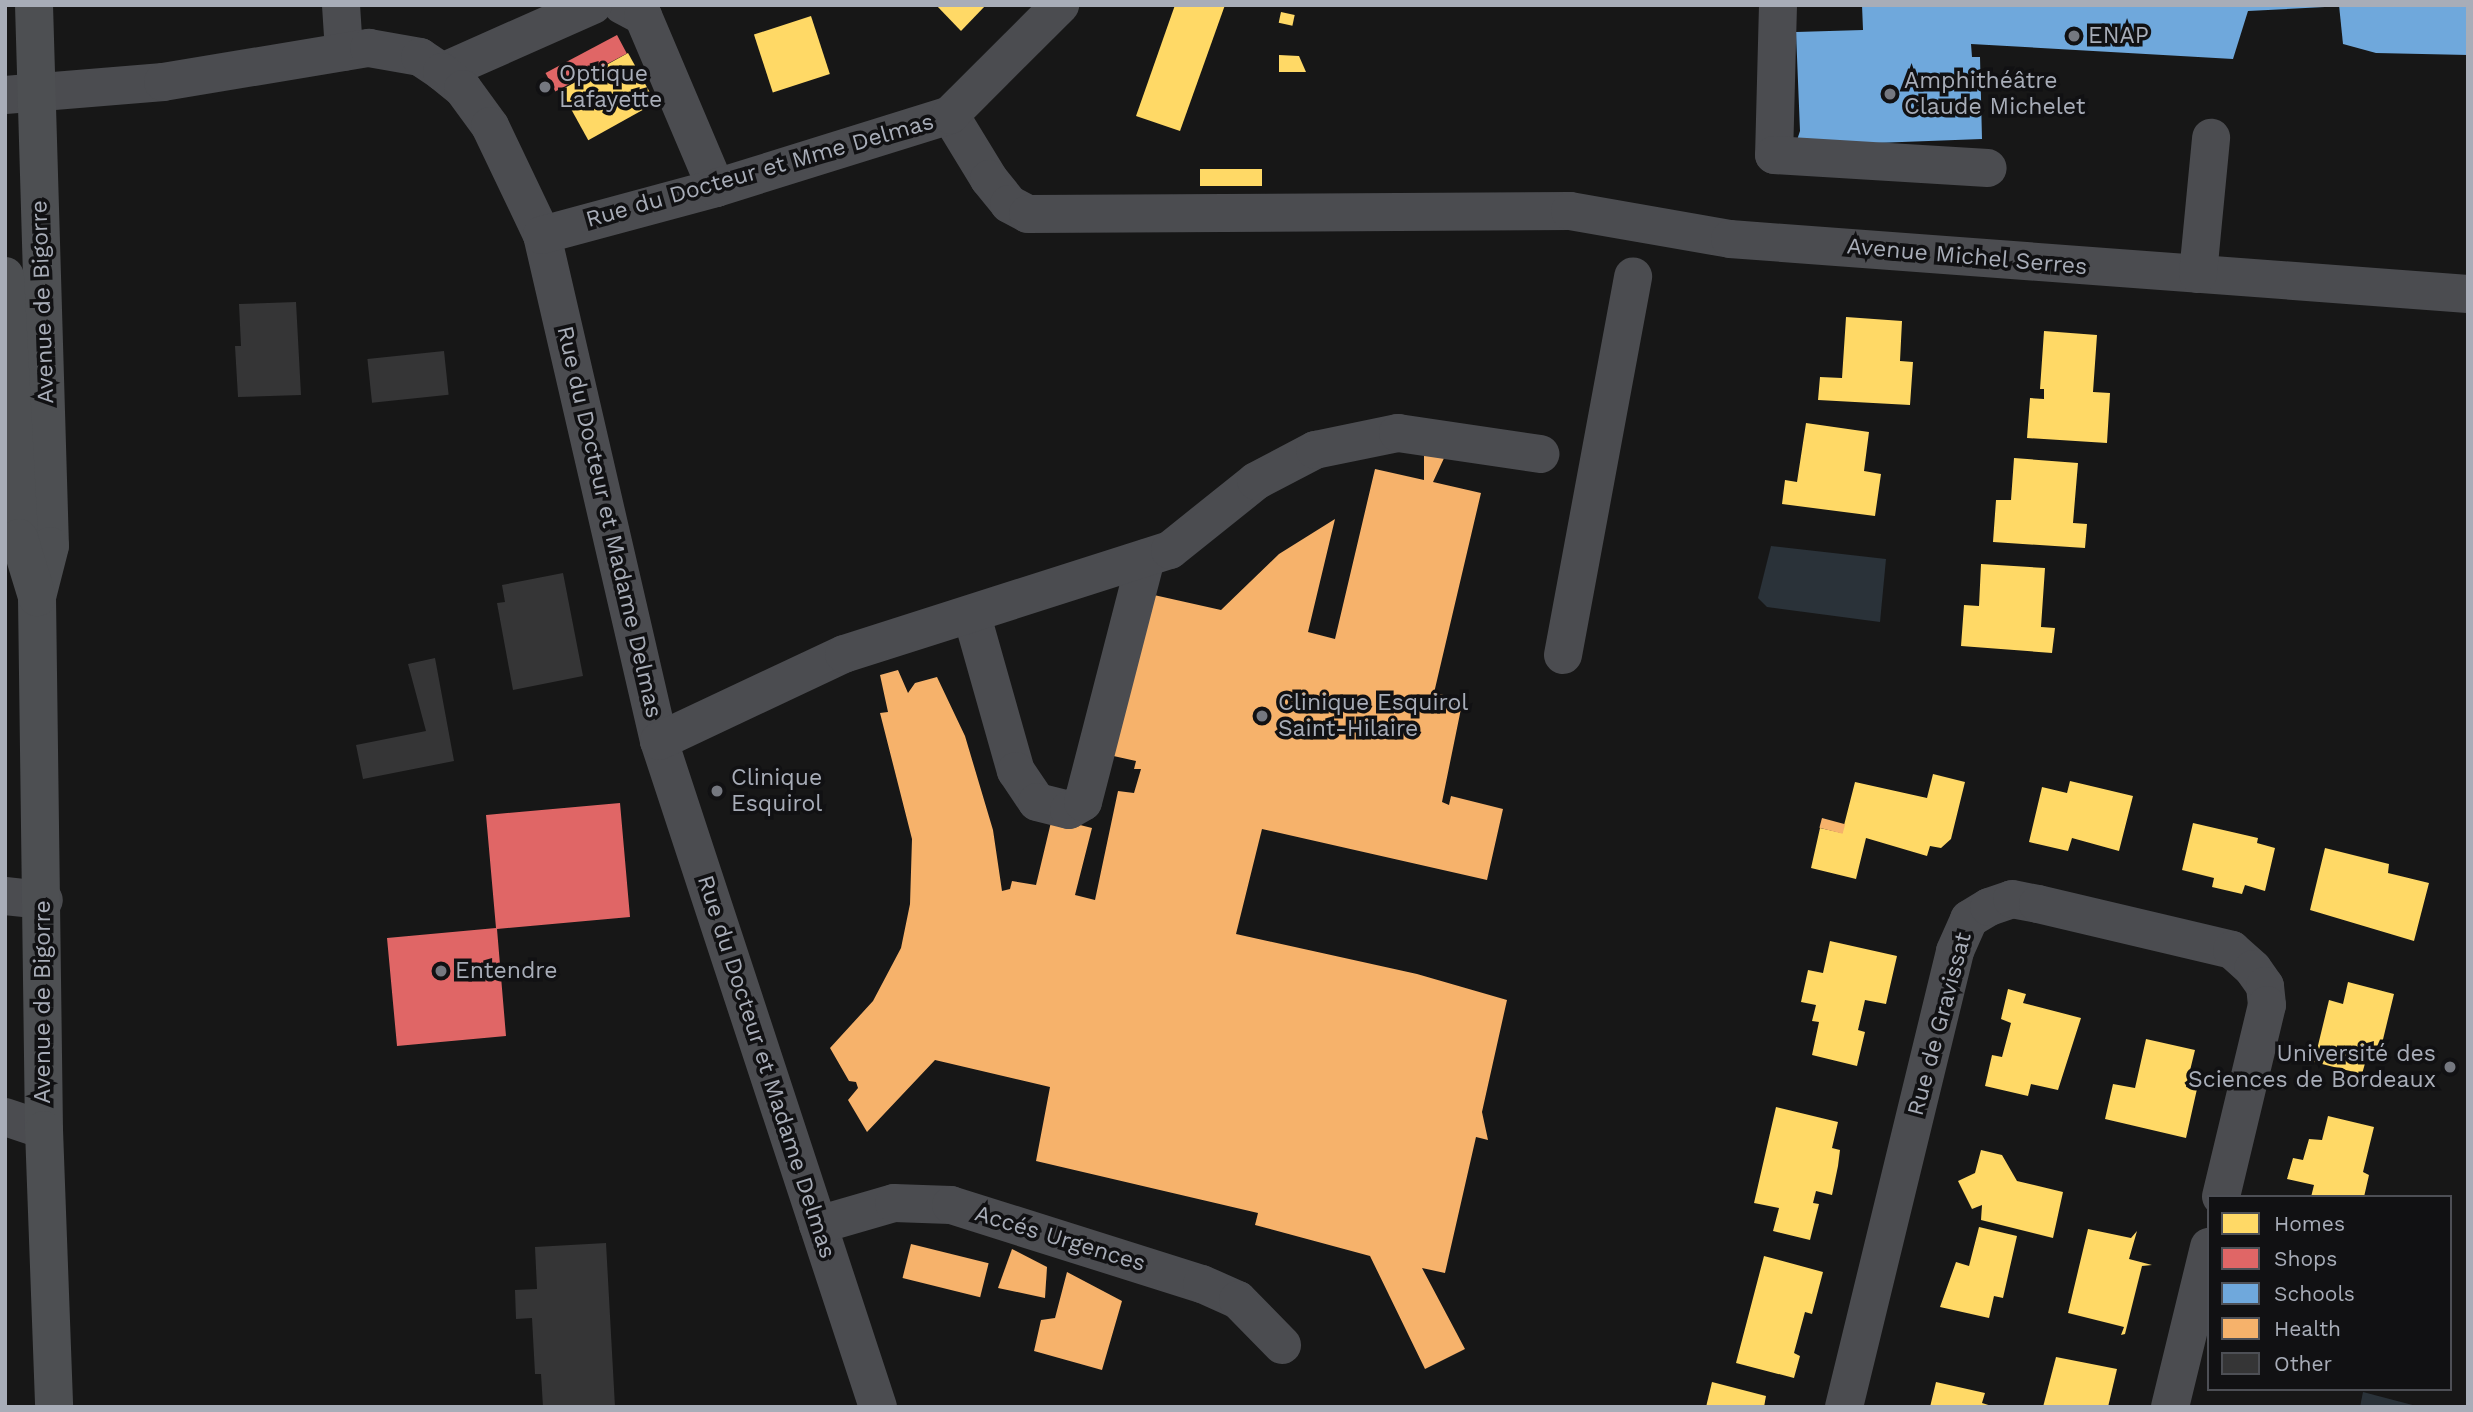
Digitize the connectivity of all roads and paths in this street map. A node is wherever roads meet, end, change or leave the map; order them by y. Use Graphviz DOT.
graph roads {
  1 [pos="11,5"];
  2 [pos="34,5"];
  3 [pos="341,5"];
  4 [pos="593,5"];
  5 [pos="622,5"];
  6 [pos="1059,5"];
  7 [pos="1778,5"];
  8 [pos="344,52"];
  9 [pos="442,72"];
  10 [pos="19,94"];
  11 [pos="950,116"];
  12 [pos="2211,138"];
  13 [pos="1988,169"];
  14 [pos="716,188"];
  15 [pos="542,235"];
  16 [pos="2198,274"];
  17 [pos="5,276"];
  18 [pos="1633,276"];
  19 [pos="2468,293"];
  20 [pos="1540,454"];
  21 [pos="1146,558"];
  22 [pos="37,597"];
  23 [pos="972,615"];
  24 [pos="1563,655"];
  25 [pos="659,741"];
  26 [pos="5,896"];
  27 [pos="44,900"];
  28 [pos="5,1117"];
  29 [pos="44,1130"];
  30 [pos="2221,1195"];
  31 [pos="818,1225"];
  32 [pos="2207,1255"];
  33 [pos="1282,1345"];
  34 [pos="54,1407"];
  35 [pos="878,1407"];
  36 [pos="1844,1407"];
  37 [pos="2170,1407"];
  1 -- 10 [label="main road"];
  2 -- 10 [label="main road, Avenue de Bigorre"];
  3 -- 8 [label="street"];
  4 -- 9 [label="street"];
  5 -- 14 [label="street"];
  6 -- 11 [label="street, Rue du Docteur et Mme Delmas"];
  7 -- 13 [label="street"];
  8 -- 9 [label="street, Rue du Docteur et Madame Delmas"];
  8 -- 10 [label="street, Rue du Docteur et Madame Delmas"];
  9 -- 15 [label="street, Rue du Docteur et Madame Delmas"];
  10 -- 22 [label="main road, Avenue de Bigorre"];
  11 -- 14 [label="street, Rue du Docteur et Mme Delmas"];
  11 -- 16 [label="street, Avenue Michel Serres"];
  12 -- 16 [label="street"];
  14 -- 15 [label="street, Rue du Docteur et Mme Delmas"];
  15 -- 25 [label="street, Rue du Docteur et Madame Delmas"];
  16 -- 19 [label="street, Avenue Michel Serres"];
  17 -- 22 [label="main road, Avenue de Bigorre"];
  18 -- 24 [label="street"];
  20 -- 21 [label="street"];
  21 -- 23 [label="street"];
  21 -- 23 [label="street"];
  22 -- 27 [label="main road, Avenue de Bigorre"];
  23 -- 25 [label="street"];
  25 -- 31 [label="street, Rue du Docteur et Madame Delmas"];
  26 -- 27 [label="street"];
  27 -- 29 [label="main road, Avenue de Bigorre"];
  28 -- 29 [label="street"];
  29 -- 34 [label="main road, Avenue de Bigorre"];
  30 -- 36 [label="street, Rue de Gravissat"];
  31 -- 33 [label="street, Accés Urgences"];
  31 -- 35 [label="street, Rue du Docteur et Madame Delmas"];
  32 -- 37 [label="street"];
}
